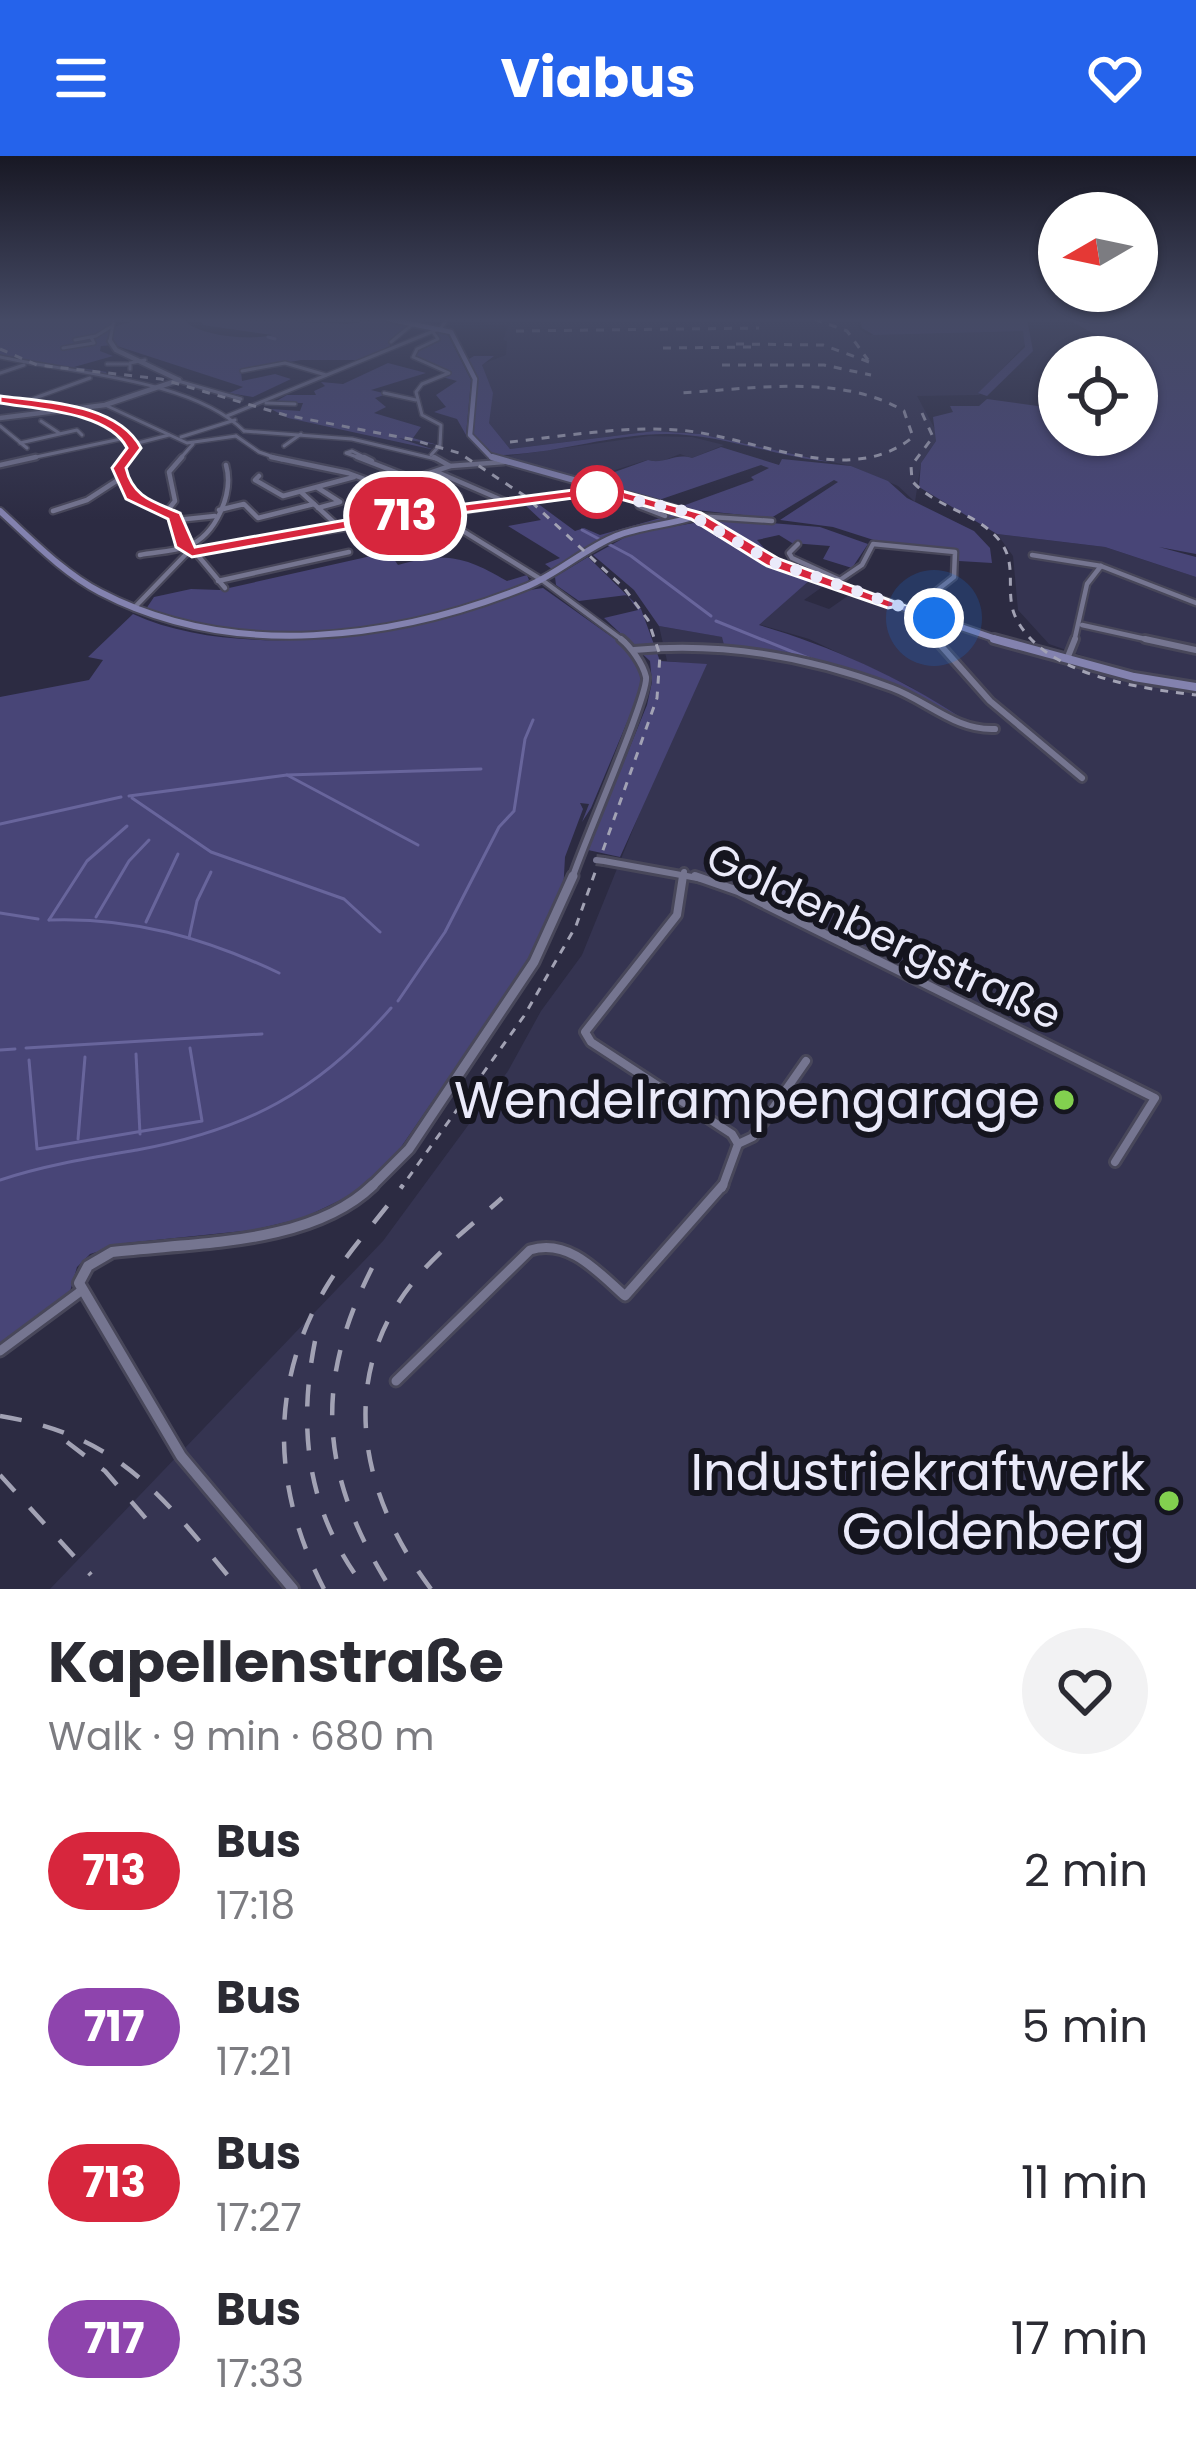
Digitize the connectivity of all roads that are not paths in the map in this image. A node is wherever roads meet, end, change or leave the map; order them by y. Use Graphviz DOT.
graph roads {
  1 [pos="67,386"];
  2 [pos="134,386"];
  3 [pos="167,386"];
  4 [pos="196,386"];
  5 [pos="302,386"];
  6 [pos="419,386"];
  7 [pos="473,386"];
  8 [pos="155,391"];
  9 [pos="385,393"];
  10 [pos="241,398"];
  11 [pos="0,400"];
  12 [pos="416,400"];
  13 [pos="24,402"];
  14 [pos="262,403"];
  15 [pos="295,404"];
  16 [pos="105,405"];
  17 [pos="57,410"];
  18 [pos="72,410"];
  19 [pos="226,416"];
  20 [pos="0,418"];
  21 [pos="235,420"];
  22 [pos="41,421"];
  23 [pos="0,426"];
  24 [pos="244,431"];
  25 [pos="304,432"];
  26 [pos="58,433"];
  27 [pos="82,435"];
  28 [pos="169,435"];
  29 [pos="130,436"];
  30 [pos="236,436"];
  31 [pos="178,439"];
  32 [pos="20,442"];
  33 [pos="134,444"];
  34 [pos="193,444"];
  35 [pos="284,446"];
  36 [pos="27,448"];
  37 [pos="431,455"];
  38 [pos="372,461"];
  39 [pos="504,462"];
  40 [pos="0,465"];
  41 [pos="226,465"];
  42 [pos="450,466"];
  43 [pos="437,472"];
  44 [pos="259,476"];
  45 [pos="358,476"];
  46 [pos="121,478"];
  47 [pos="414,479"];
  48 [pos="318,488"];
  49 [pos="389,488"];
  50 [pos="448,489"];
  51 [pos="604,490"];
  52 [pos="301,492"];
  53 [pos="434,494"];
  54 [pos="459,496"];
  55 [pos="636,498"];
  56 [pos="413,500"];
  57 [pos="504,501"];
  58 [pos="316,506"];
  59 [pos="219,510"];
  60 [pos="52,511"];
  61 [pos="166,511"];
  62 [pos="0,512"];
  63 [pos="436,513"];
  64 [pos="214,516"];
  65 [pos="696,516"];
  66 [pos="668,519"];
  67 [pos="177,520"];
  68 [pos="772,521"];
  69 [pos="338,526"];
  70 [pos="799,544"];
  71 [pos="189,550"];
  72 [pos="349,552"];
  73 [pos="140,555"];
  74 [pos="1032,556"];
  75 [pos="1101,566"];
  76 [pos="218,581"];
  77 [pos="837,582"];
  78 [pos="545,583"];
  79 [pos="225,587"];
  80 [pos="1196,603"];
  81 [pos="133,609"];
  82 [pos="911,610"];
  83 [pos="927,618"];
  84 [pos="1082,626"];
  85 [pos="928,630"];
  86 [pos="634,650"];
  87 [pos="1196,650"];
  88 [pos="1067,659"];
  89 [pos="1196,687"];
  90 [pos="995,729"];
  91 [pos="1082,778"];
  92 [pos="578,857"];
  93 [pos="684,872"];
  94 [pos="806,1061"];
  95 [pos="738,1144"];
  96 [pos="1115,1162"];
  97 [pos="81,1292"];
  98 [pos="0,1352"];
  99 [pos="396,1381"];
  100 [pos="292,1589"];
  1 -- 13 [label="street"];
  2 -- 8 [label="street"];
  3 -- 8 [label="street"];
  4 -- 10 [label="street"];
  5 -- 14 [label="street"];
  6 -- 12 [label="street"];
  7 -- 39 [label="main road"];
  8 -- 16 [label="street"];
  8 -- 19 [label="street"];
  9 -- 12 [label="street"];
  11 -- 13 [label="street"];
  12 -- 37 [label="street"];
  13 -- 17 [label="street"];
  14 -- 15 [label="street"];
  14 -- 19 [label="street"];
  16 -- 18 [label="street"];
  16 -- 28 [label="street"];
  17 -- 18 [label="street"];
  17 -- 20 [label="street"];
  18 -- 29 [label="street"];
  19 -- 21 [label="street"];
  21 -- 24 [label="street"];
  21 -- 31 [label="street"];
  22 -- 26 [label="street"];
  23 -- 32 [label="street"];
  24 -- 25 [label="street"];
  24 -- 30 [label="street"];
  25 -- 35 [label="street"];
  25 -- 37 [label="street"];
  26 -- 27 [label="street"];
  26 -- 32 [label="street"];
  28 -- 31 [label="street"];
  28 -- 33 [label="street"];
  29 -- 33 [label="street"];
  29 -- 40 [label="street"];
  30 -- 34 [label="street"];
  30 -- 45 [label="street"];
  31 -- 34 [label="street"];
  32 -- 36 [label="street"];
  33 -- 46 [label="street"];
  34 -- 61 [label="street"];
  37 -- 42 [label="street"];
  38 -- 47 [label="street"];
  39 -- 42 [label="street"];
  39 -- 51 [label="main road"];
  41 -- 59 [label="street"];
  42 -- 43 [label="street"];
  43 -- 47 [label="street"];
  43 -- 57 [label="street"];
  44 -- 52 [label="street"];
  45 -- 48 [label="street"];
  45 -- 49 [label="street"];
  46 -- 60 [label="street"];
  46 -- 61 [label="street"];
  47 -- 49 [label="street"];
  47 -- 50 [label="street"];
  47 -- 53 [label="street"];
  48 -- 52 [label="street"];
  48 -- 58 [label="street"];
  49 -- 56 [label="street"];
  50 -- 53 [label="street"];
  50 -- 54 [label="street"];
  51 -- 55 [label="main road"];
  51 -- 63 [label="street"];
  52 -- 58 [label="street"];
  53 -- 56 [label="street"];
  55 -- 65 [label="main road"];
  55 -- 66 [label="street"];
  56 -- 63 [label="street"];
  58 -- 59 [label="street"];
  58 -- 69 [label="street"];
  59 -- 64 [label="street"];
  61 -- 67 [label="street"];
  62 -- 81 [label="main road"];
  63 -- 69 [label="street"];
  63 -- 78 [label="street"];
  64 -- 67 [label="street"];
  64 -- 71 [label="street"];
  65 -- 66 [label="main road"];
  65 -- 68 [label="street"];
  65 -- 77 [label="main road"];
  66 -- 78 [label="main road"];
  67 -- 71 [label="street"];
  69 -- 71 [label="street"];
  70 -- 77 [label="street"];
  71 -- 73 [label="street"];
  71 -- 76 [label="street"];
  71 -- 81 [label="street"];
  72 -- 76 [label="street"];
  74 -- 75 [label="street"];
  75 -- 80 [label="street"];
  75 -- 84 [label="street"];
  76 -- 79 [label="street"];
  77 -- 82 [label="main road"];
  77 -- 82 [label="street"];
  78 -- 81 [label="main road"];
  78 -- 86 [label="street"];
  82 -- 83 [label="main road"];
  83 -- 85 [label="street"];
  83 -- 85 [label="street"];
  83 -- 88 [label="main road"];
  84 -- 87 [label="street"];
  84 -- 88 [label="street"];
  85 -- 91 [label="street"];
  86 -- 90 [label="street"];
  86 -- 92 [label="street"];
  88 -- 89 [label="main road"];
  92 -- 93 [label="street, Goldenbergstraße"];
  92 -- 97 [label="street"];
  93 -- 95 [label="street"];
  93 -- 96 [label="street, Goldenbergstraße"];
  94 -- 95 [label="street"];
  95 -- 99 [label="street"];
  97 -- 98 [label="street"];
  97 -- 100 [label="street"];
}
